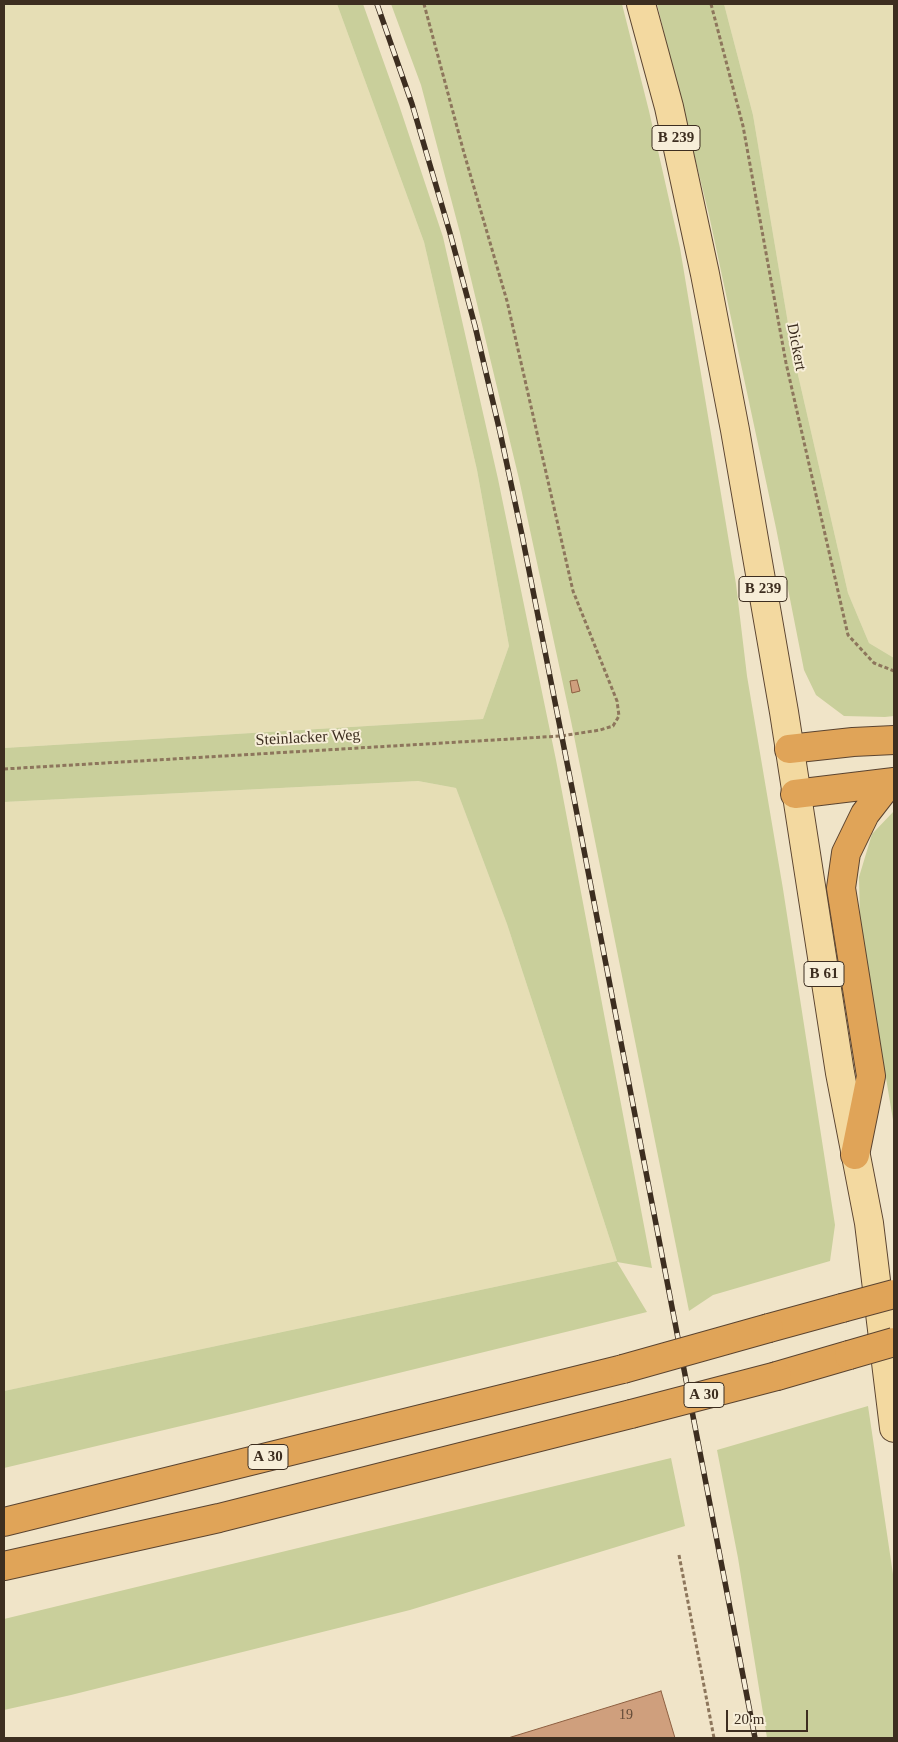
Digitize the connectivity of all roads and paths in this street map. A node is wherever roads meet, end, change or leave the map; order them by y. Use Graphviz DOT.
graph roads {
  1 [pos="424,4"];
  2 [pos="641,4"];
  3 [pos="711,4"];
  4 [pos="894,671"];
  5 [pos="894,740"];
  6 [pos="790,749"];
  7 [pos="4,769"];
  8 [pos="892,782"];
  9 [pos="795,794"];
  10 [pos="855,1155"];
  11 [pos="894,1294"];
  12 [pos="894,1342"];
  13 [pos="894,1428"];
  14 [pos="4,1522"];
  15 [pos="679,1555"];
  16 [pos="4,1566"];
  17 [pos="714,1738"];
  1 -- 7 [label="path, Steinlacker Weg"];
  2 -- 6 [label="main road, B 239"];
  3 -- 4 [label="path, Dickert"];
  5 -- 6 [label="highway"];
  6 -- 9 [label="main road, B 61"];
  8 -- 9 [label="highway"];
  8 -- 10 [label="highway"];
  9 -- 10 [label="main road, B 61"];
  10 -- 13 [label="main road, B 61"];
  11 -- 14 [label="highway, A 30, bridge"];
  12 -- 16 [label="highway, A 30, bridge"];
  15 -- 17 [label="path"];
}
